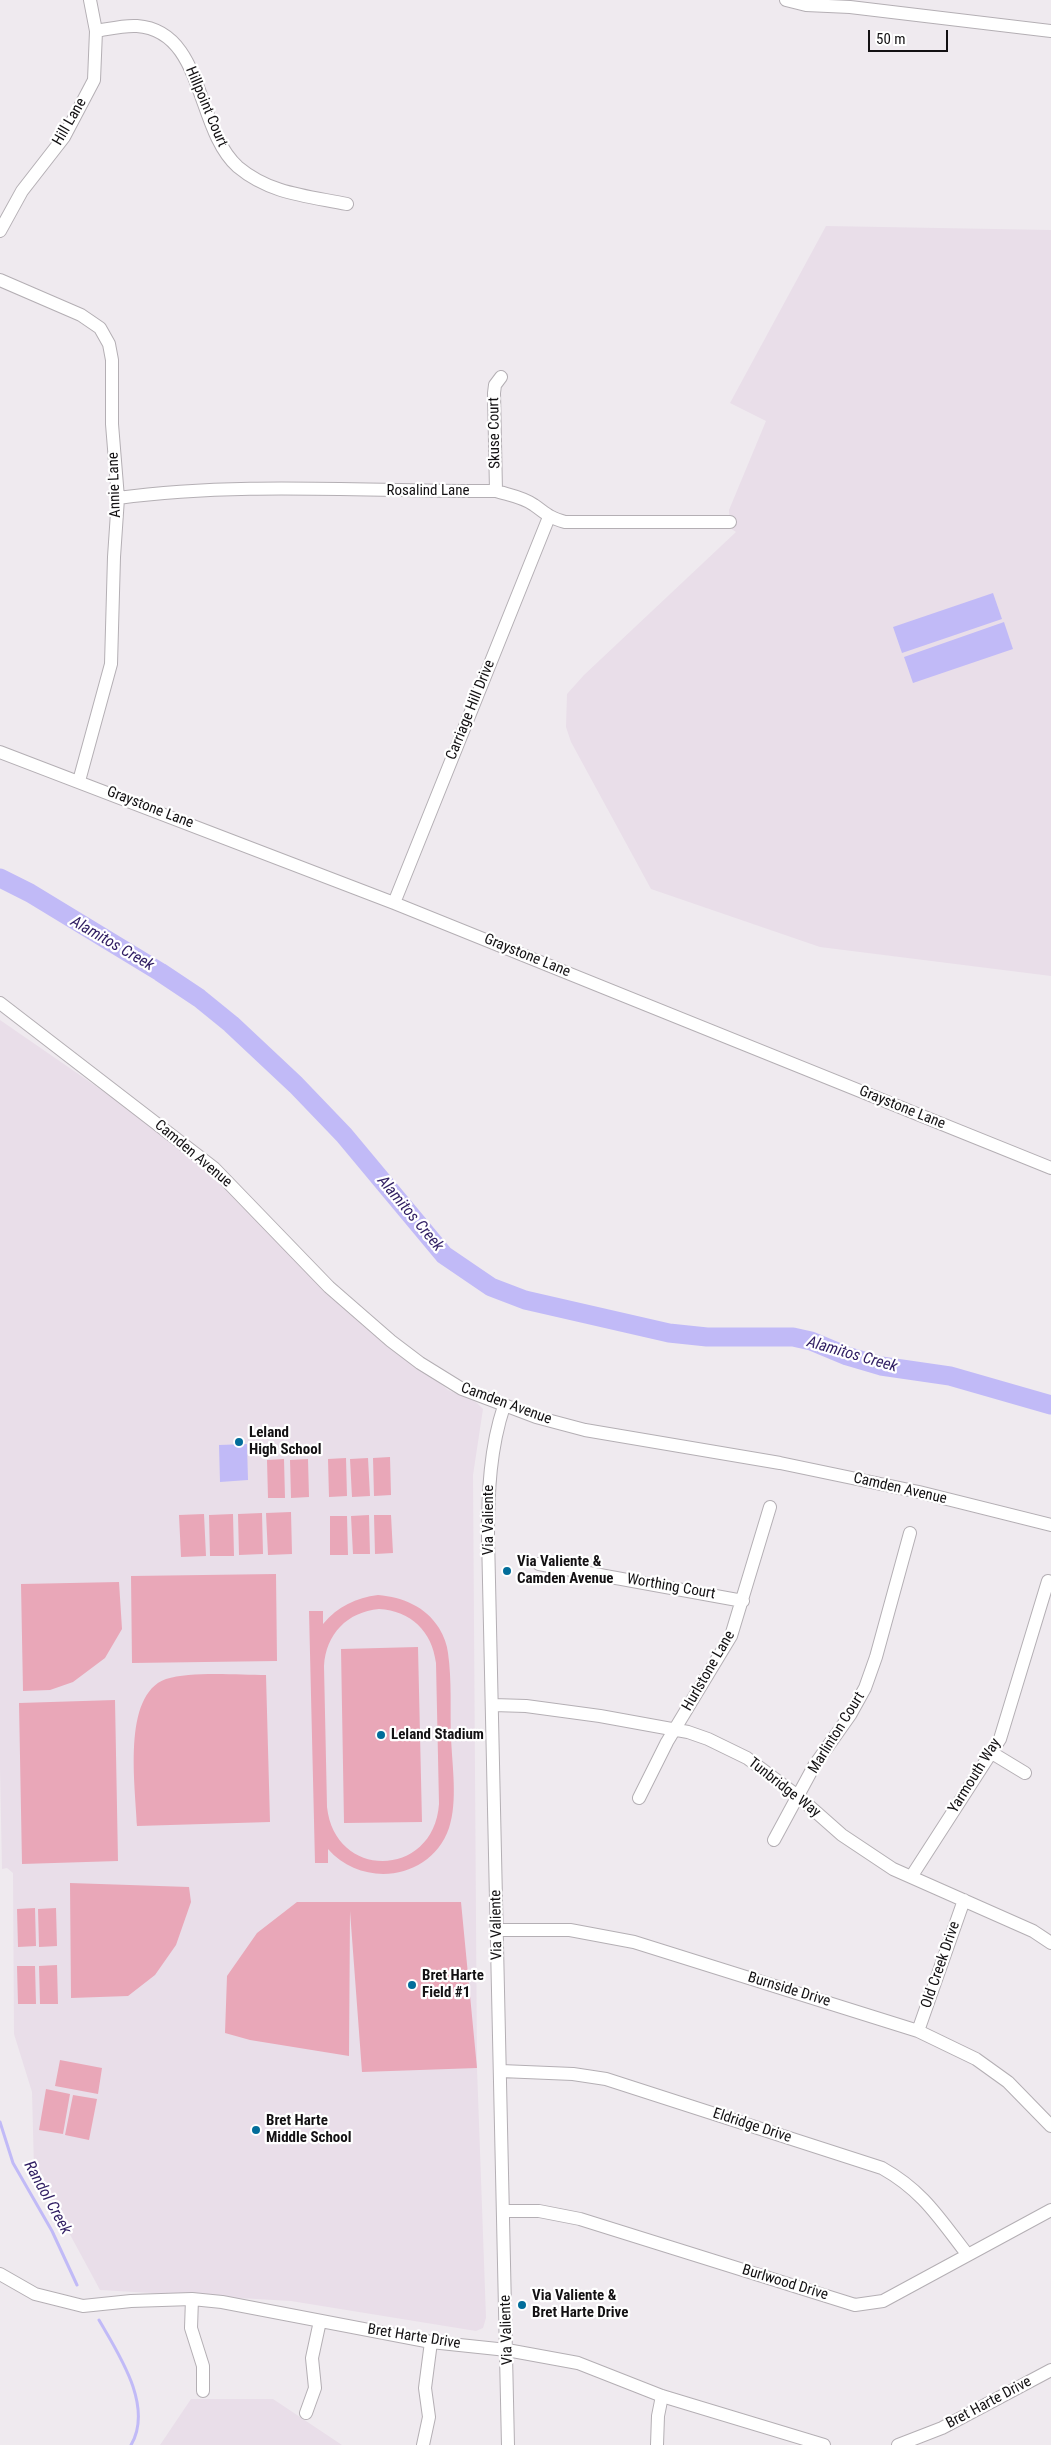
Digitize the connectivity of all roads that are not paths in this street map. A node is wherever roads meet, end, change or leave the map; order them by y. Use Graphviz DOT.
graph roads {
  1 [pos="90,0"];
  2 [pos="786,0"];
  3 [pos="96,31"];
  4 [pos="1051,31"];
  5 [pos="348,204"];
  6 [pos="0,231"];
  7 [pos="0,280"];
  8 [pos="501,377"];
  9 [pos="496,491"];
  10 [pos="118,498"];
  11 [pos="549,517"];
  12 [pos="730,522"];
  13 [pos="0,752"];
  14 [pos="79,781"];
  15 [pos="394,903"];
  16 [pos="0,1003"];
  17 [pos="1051,1168"];
  18 [pos="504,1406"];
  19 [pos="770,1507"];
  20 [pos="1051,1525"];
  21 [pos="910,1533"];
  22 [pos="539,1564"];
  23 [pos="1048,1581"];
  24 [pos="743,1601"];
  25 [pos="492,1705"];
  26 [pos="674,1730"];
  27 [pos="992,1753"];
  28 [pos="1025,1773"];
  29 [pos="799,1797"];
  30 [pos="639,1798"];
  31 [pos="774,1840"];
  32 [pos="911,1877"];
  33 [pos="964,1900"];
  34 [pos="498,1930"];
  35 [pos="1051,1943"];
  36 [pos="918,2031"];
  37 [pos="501,2071"];
  38 [pos="1051,2126"];
  39 [pos="1051,2210"];
  40 [pos="504,2211"];
  41 [pos="967,2254"];
  42 [pos="0,2274"];
  43 [pos="192,2299"];
  44 [pos="320,2321"];
  45 [pos="431,2342"];
  46 [pos="507,2350"];
  47 [pos="1051,2370"];
  48 [pos="203,2391"];
  49 [pos="662,2396"];
  50 [pos="306,2413"];
  51 [pos="422,2445"];
  52 [pos="508,2445"];
  53 [pos="657,2445"];
  54 [pos="824,2445"];
  55 [pos="898,2445"];
  1 -- 3 [label="street, Hill Lane"];
  2 -- 4 [label="street"];
  3 -- 5 [label="street, Hillpoint Court"];
  3 -- 6 [label="street, Hill Lane"];
  7 -- 10 [label="street, Annie Lane"];
  8 -- 9 [label="street, Skuse Court"];
  9 -- 10 [label="street, Rosalind Lane"];
  9 -- 11 [label="street, Rosalind Lane"];
  10 -- 14 [label="street, Annie Lane"];
  11 -- 12 [label="street, Rosalind Lane"];
  11 -- 15 [label="street, Carriage Hill Drive"];
  13 -- 14 [label="street, Graystone Lane"];
  14 -- 15 [label="street, Graystone Lane"];
  15 -- 17 [label="street, Graystone Lane"];
  16 -- 18 [label="street, Camden Avenue"];
  18 -- 20 [label="street, Camden Avenue"];
  18 -- 25 [label="street, Via Valiente"];
  19 -- 24 [label="street, Hurlstone Lane"];
  21 -- 29 [label="street, Marlinton Court"];
  22 -- 24 [label="street, Worthing Court"];
  23 -- 27 [label="street, Yarmouth Way"];
  24 -- 26 [label="street, Hurlstone Lane"];
  25 -- 26 [label="street, Tunbridge Way"];
  25 -- 34 [label="street, Via Valiente"];
  26 -- 29 [label="street, Tunbridge Way"];
  26 -- 30 [label="street, Hurlstone Lane"];
  27 -- 28 [label="street"];
  27 -- 32 [label="street, Yarmouth Way"];
  29 -- 31 [label="street, Marlinton Court"];
  29 -- 32 [label="street, Tunbridge Way"];
  32 -- 33 [label="street, Tunbridge Way"];
  33 -- 35 [label="street, Tunbridge Way"];
  33 -- 36 [label="street, Old Creek Drive"];
  34 -- 36 [label="street, Burnside Drive"];
  34 -- 37 [label="street, Via Valiente"];
  36 -- 38 [label="street, Burnside Drive"];
  37 -- 40 [label="street, Via Valiente"];
  37 -- 41 [label="street, Eldridge Drive"];
  39 -- 41 [label="street, Burlwood Drive"];
  40 -- 41 [label="street, Burlwood Drive"];
  40 -- 46 [label="street, Via Valiente"];
  42 -- 43 [label="street, Bret Harte Drive"];
  43 -- 44 [label="street, Bret Harte Drive"];
  43 -- 48 [label="street"];
  44 -- 45 [label="street, Bret Harte Drive"];
  44 -- 50 [label="street"];
  45 -- 46 [label="street, Bret Harte Drive"];
  45 -- 51 [label="street"];
  46 -- 49 [label="street, Bret Harte Drive"];
  46 -- 52 [label="street, Via Valiente"];
  47 -- 55 [label="street, Bret Harte Drive"];
  49 -- 53 [label="street"];
  49 -- 54 [label="street, Bret Harte Drive"];
}
